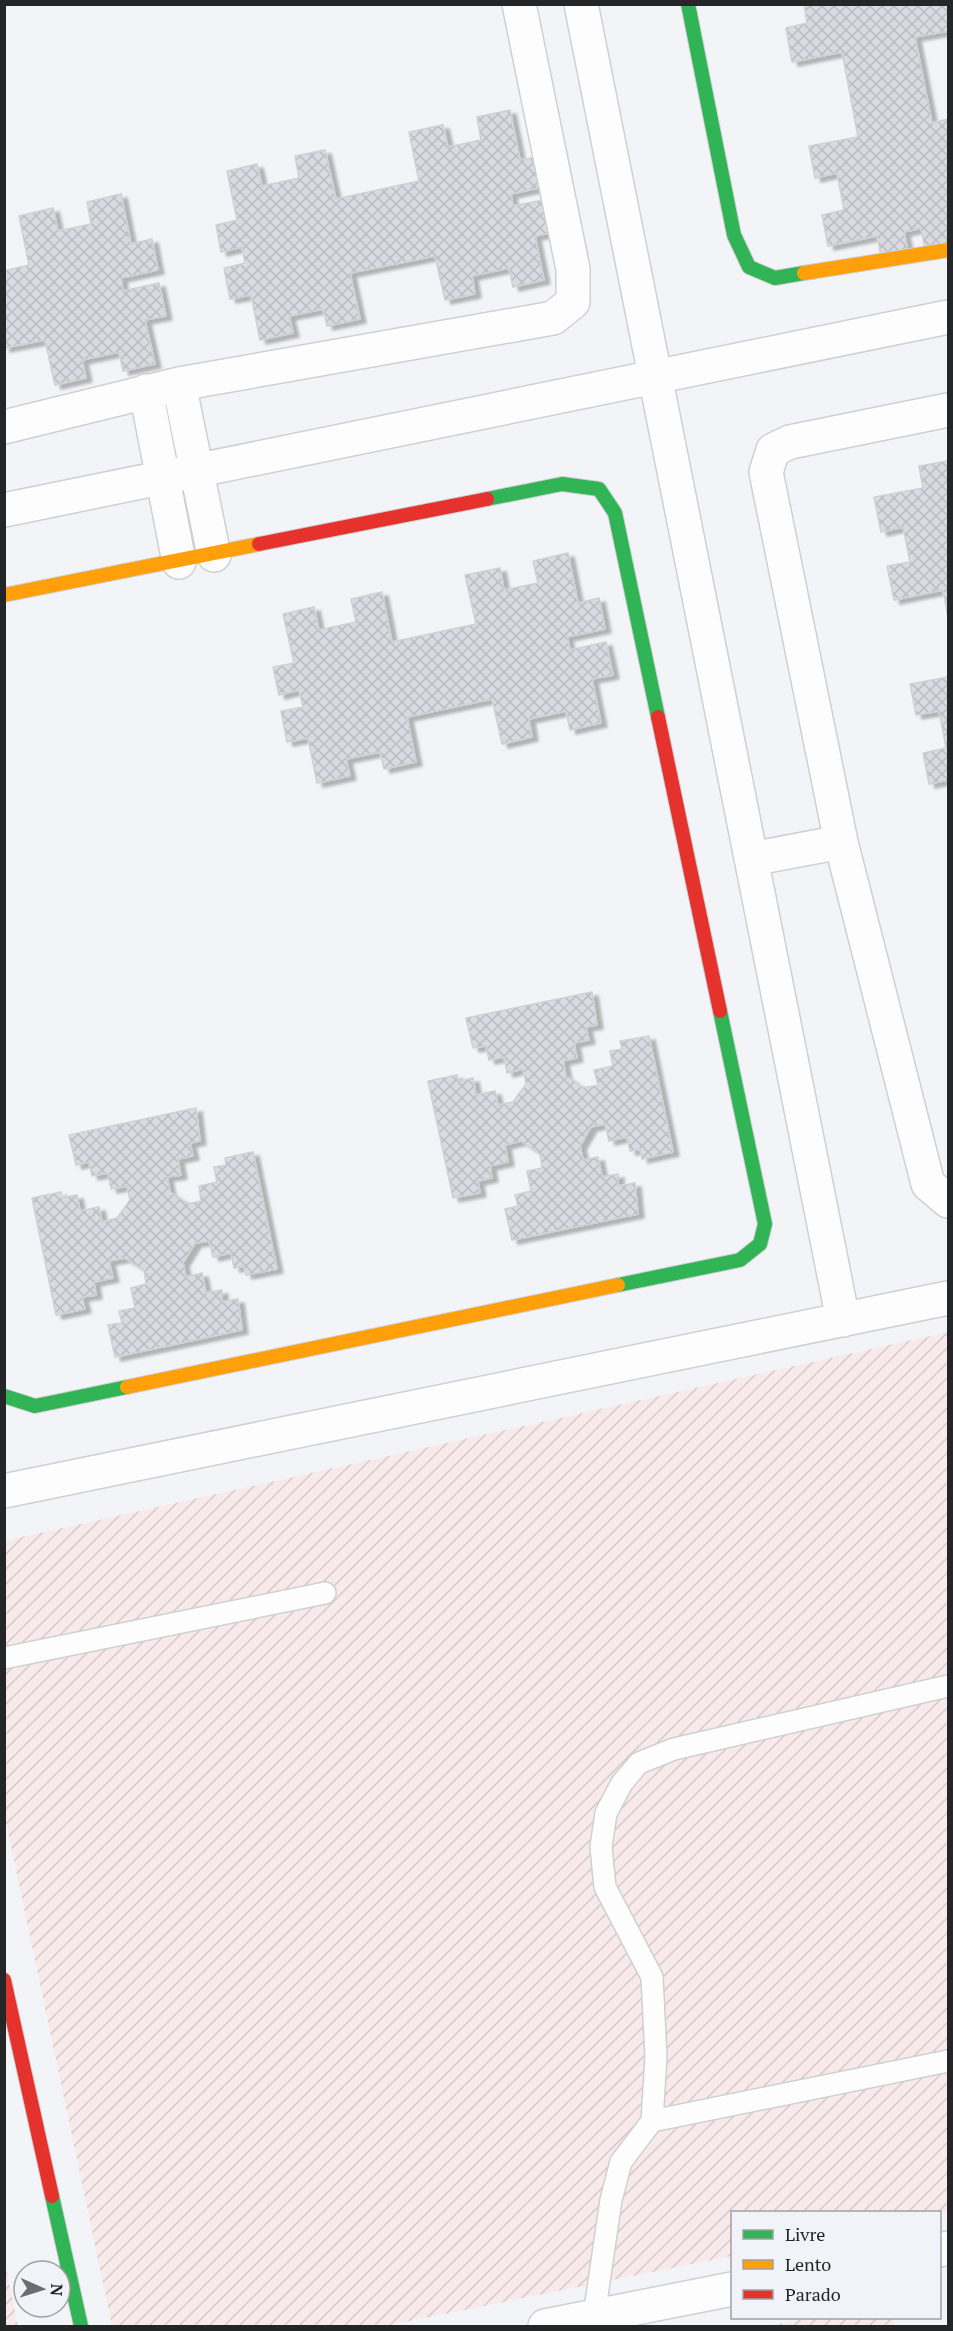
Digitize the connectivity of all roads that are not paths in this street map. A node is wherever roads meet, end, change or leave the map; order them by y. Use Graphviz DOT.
graph roads {
  1 [pos="519,4"];
  2 [pos="581,4"];
  3 [pos="688,4"];
  4 [pos="948,250"];
  5 [pos="948,317"];
  6 [pos="655,376"];
  7 [pos="179,384"];
  8 [pos="146,391"];
  9 [pos="948,410"];
  10 [pos="4,427"];
  11 [pos="197,470"];
  12 [pos="163,477"];
  13 [pos="4,510"];
  14 [pos="213,555"];
  15 [pos="179,562"];
  16 [pos="4,595"];
  17 [pos="840,842"];
  18 [pos="751,859"];
  19 [pos="948,1201"];
  20 [pos="948,1298"];
  21 [pos="843,1320"];
  22 [pos="4,1396"];
  23 [pos="4,1491"];
  24 [pos="325,1593"];
  25 [pos="4,1658"];
  26 [pos="948,1686"];
  27 [pos="4,1980"];
  28 [pos="948,2061"];
  29 [pos="652,2121"];
  30 [pos="731,2289"];
  31 [pos="594,2316"];
  32 [pos="81,2326"];
  33 [pos="545,2326"];
  1 -- 7 [label="street"];
  2 -- 6 [label="street"];
  3 -- 4 [label="street"];
  5 -- 6 [label="street"];
  6 -- 11 [label="street"];
  6 -- 18 [label="street"];
  7 -- 8 [label="street"];
  7 -- 11 [label="street"];
  8 -- 10 [label="street"];
  8 -- 12 [label="street"];
  9 -- 17 [label="street"];
  11 -- 12 [label="street"];
  11 -- 14 [label="street"];
  12 -- 13 [label="street"];
  12 -- 15 [label="street"];
  14 -- 15 [label="street"];
  14 -- 22 [label="street"];
  15 -- 16 [label="street"];
  17 -- 18 [label="street"];
  17 -- 19 [label="street"];
  18 -- 21 [label="street"];
  20 -- 21 [label="street"];
  21 -- 23 [label="street"];
  24 -- 25 [label="lane"];
  26 -- 29 [label="lane"];
  27 -- 32 [label="street"];
  28 -- 29 [label="lane"];
  29 -- 31 [label="lane"];
  30 -- 31 [label="street"];
  31 -- 33 [label="street"];
}
